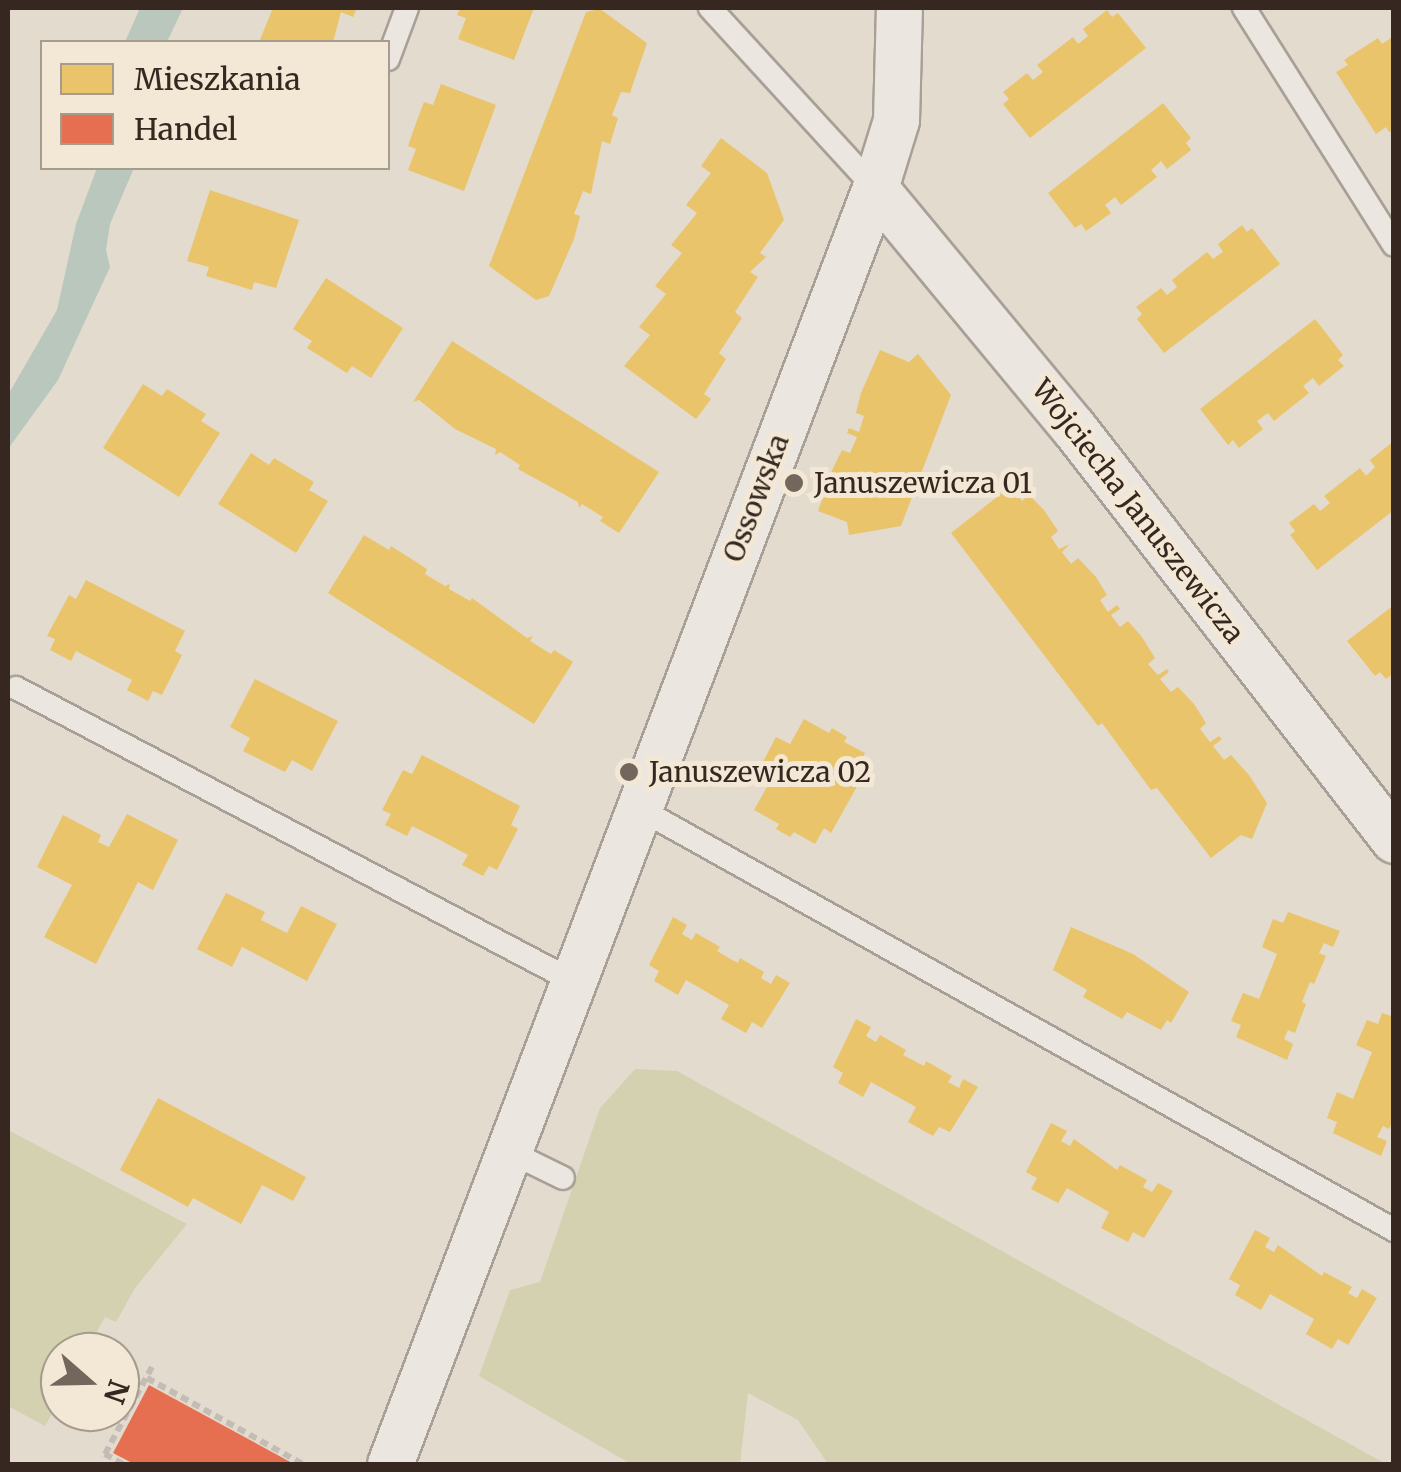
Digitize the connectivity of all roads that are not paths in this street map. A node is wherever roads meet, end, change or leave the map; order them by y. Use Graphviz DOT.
graph roads {
  1 [pos="407,8"];
  2 [pos="710,8"];
  3 [pos="899,8"];
  4 [pos="1244,8"];
  5 [pos="390,54"];
  6 [pos="876,188"];
  7 [pos="1394,245"];
  8 [pos="16,688"];
  9 [pos="638,808"];
  10 [pos="1390,825"];
  11 [pos="572,981"];
  12 [pos="508,1151"];
  13 [pos="562,1178"];
  14 [pos="1394,1230"];
  15 [pos="390,1464"];
  1 -- 5 [label="lane"];
  2 -- 6 [label="lane"];
  3 -- 6 [label="street, Ossowska"];
  4 -- 7 [label="lane"];
  6 -- 9 [label="street, Ossowska"];
  6 -- 10 [label="street, Wojciecha Januszewicza"];
  8 -- 11 [label="lane"];
  9 -- 11 [label="street, Ossowska"];
  9 -- 14 [label="lane"];
  11 -- 12 [label="street, Ossowska"];
  12 -- 13 [label="lane"];
  12 -- 15 [label="street, Ossowska"];
}
